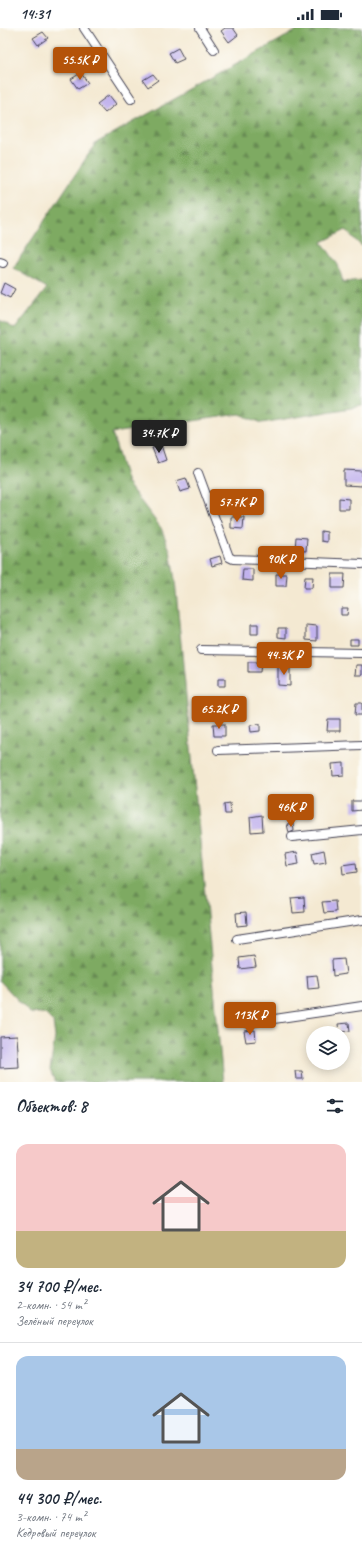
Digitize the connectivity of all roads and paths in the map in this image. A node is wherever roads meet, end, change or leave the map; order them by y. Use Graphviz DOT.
graph roads {
  1 [pos="84,28"];
  2 [pos="200,28"];
  3 [pos="214,50"];
  4 [pos="131,99"];
  5 [pos="198,472"];
  6 [pos="362,564"];
  7 [pos="201,650"];
  8 [pos="362,654"];
  9 [pos="362,745"];
  10 [pos="218,750"];
  11 [pos="362,830"];
  12 [pos="292,837"];
  13 [pos="362,920"];
  14 [pos="237,939"];
  15 [pos="362,1006"];
  16 [pos="247,1023"];
  1 -- 4 [label="street"];
  2 -- 3 [label="street"];
  5 -- 6 [label="street"];
  7 -- 8 [label="street"];
  9 -- 10 [label="street"];
  11 -- 12 [label="street"];
  13 -- 14 [label="street"];
  15 -- 16 [label="street"];
}
